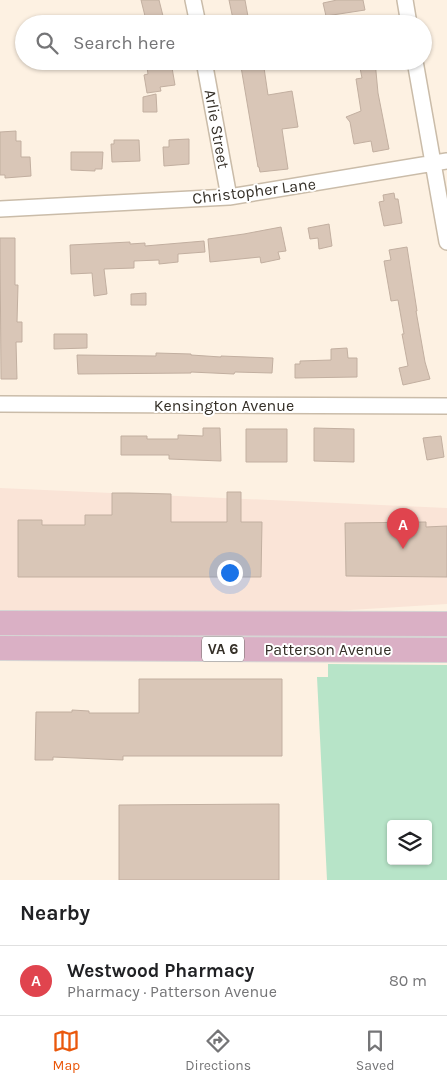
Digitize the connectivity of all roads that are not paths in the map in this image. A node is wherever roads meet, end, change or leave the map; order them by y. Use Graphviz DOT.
graph roads {
  1 [pos="194,0"];
  2 [pos="405,0"];
  3 [pos="196,15"];
  4 [pos="408,15"];
  5 [pos="206,70"];
  6 [pos="417,70"];
  7 [pos="440,162"];
  8 [pos="229,198"];
  9 [pos="0,209"];
  10 [pos="447,242"];
  11 [pos="0,404"];
  12 [pos="447,406"];
  13 [pos="0,623"];
  14 [pos="447,624"];
  15 [pos="0,648"];
  16 [pos="447,650"];
  1 -- 3 [label="street"];
  2 -- 4 [label="street"];
  5 -- 8 [label="street, Arlie Street"];
  6 -- 7 [label="street"];
  7 -- 8 [label="street, Christopher Lane"];
  7 -- 10 [label="street"];
  8 -- 9 [label="street, Christopher Lane"];
  11 -- 12 [label="street, Kensington Avenue"];
  13 -- 14 [label="main road, Patterson Avenue / VA 6"];
  15 -- 16 [label="main road, Patterson Avenue / VA 6"];
}
